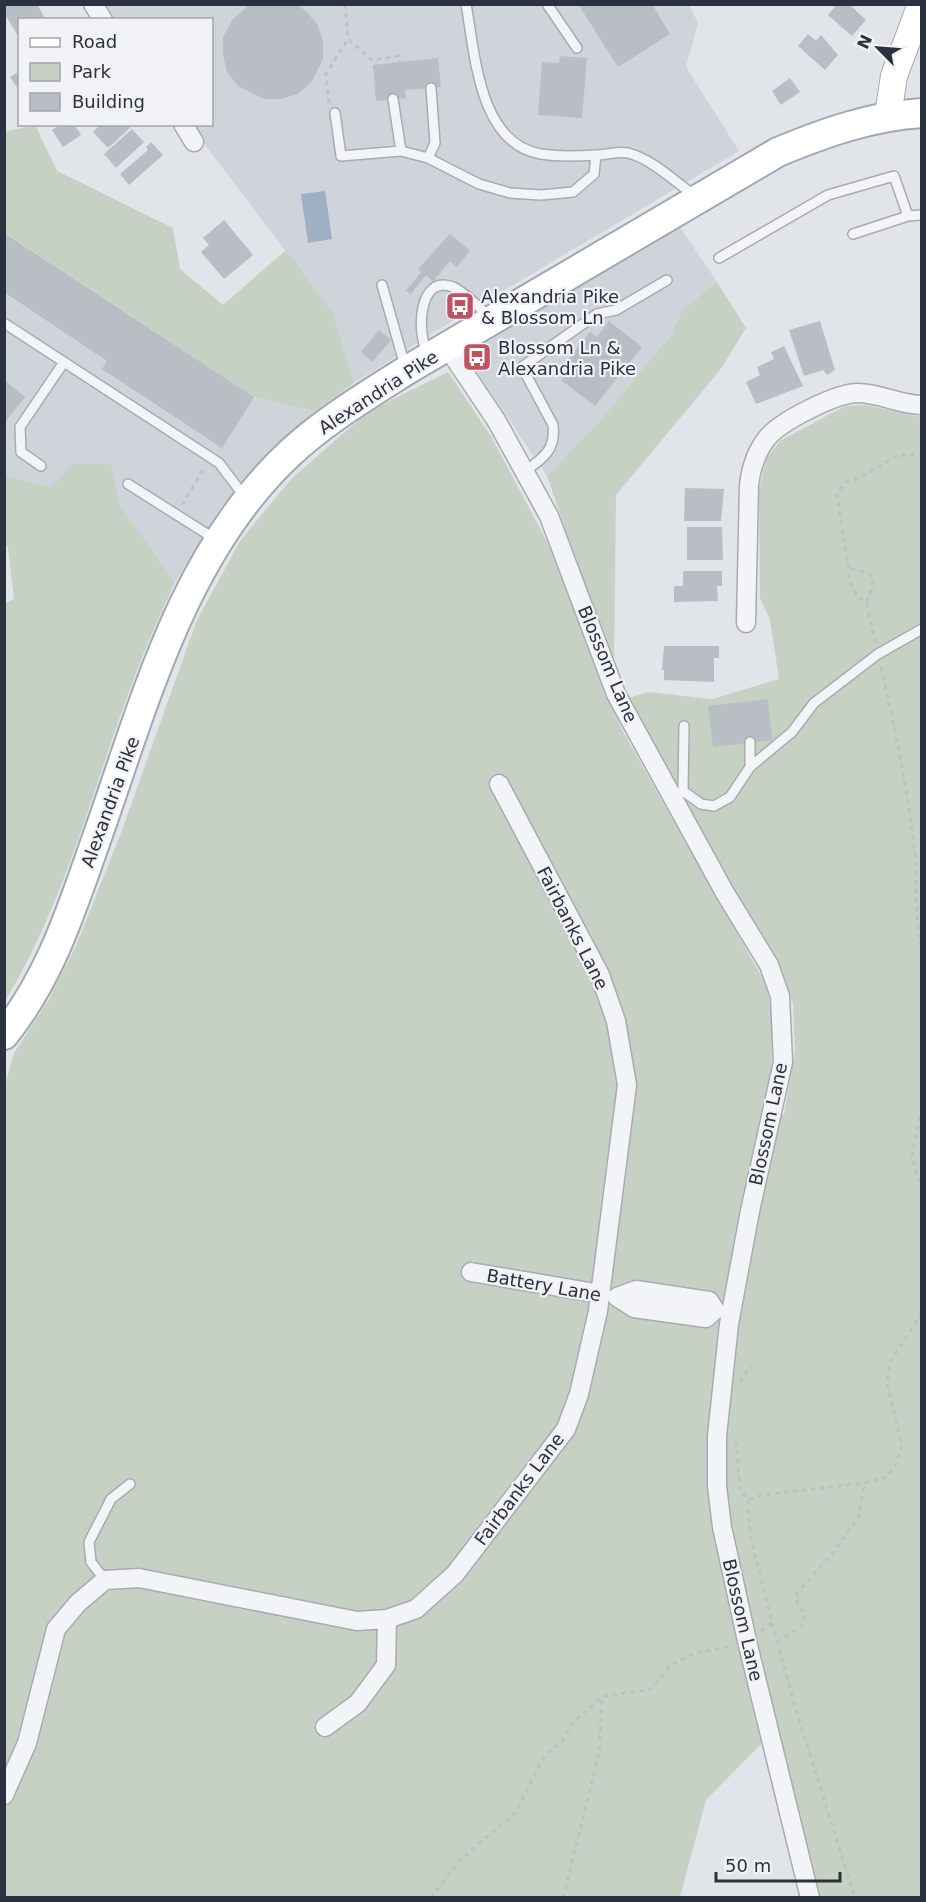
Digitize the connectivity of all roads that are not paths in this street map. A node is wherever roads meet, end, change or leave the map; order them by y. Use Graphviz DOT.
graph roads {
  1 [pos="93,4"];
  2 [pos="466,4"];
  3 [pos="547,4"];
  4 [pos="921,4"];
  5 [pos="102,18"];
  6 [pos="577,48"];
  7 [pos="431,88"];
  8 [pos="393,99"];
  9 [pos="335,113"];
  10 [pos="921,113"];
  11 [pos="888,115"];
  12 [pos="184,126"];
  13 [pos="194,142"];
  14 [pos="401,152"];
  15 [pos="596,155"];
  16 [pos="428,158"];
  17 [pos="698,198"];
  18 [pos="921,215"];
  19 [pos="908,216"];
  20 [pos="853,234"];
  21 [pos="719,258"];
  22 [pos="667,280"];
  23 [pos="382,285"];
  24 [pos="494,320"];
  25 [pos="4,323"];
  26 [pos="439,352"];
  27 [pos="64,362"];
  28 [pos="406,370"];
  29 [pos="921,405"];
  30 [pos="42,466"];
  31 [pos="525,471"];
  32 [pos="128,484"];
  33 [pos="248,501"];
  34 [pos="220,542"];
  35 [pos="746,623"];
  36 [pos="921,629"];
  37 [pos="684,726"];
  38 [pos="750,742"];
  39 [pos="750,767"];
  40 [pos="499,784"];
  41 [pos="677,794"];
  42 [pos="4,1035"];
  43 [pos="471,1272"];
  44 [pos="609,1296"];
  45 [pos="723,1313"];
  46 [pos="130,1484"];
  47 [pos="105,1580"];
  48 [pos="387,1620"];
  49 [pos="325,1727"];
  50 [pos="4,1795"];
  51 [pos="810,1898"];
  1 -- 5 [label="street"];
  2 -- 15 [label="lane"];
  3 -- 6 [label="lane"];
  4 -- 11 [label="street"];
  7 -- 16 [label="lane"];
  8 -- 14 [label="lane"];
  9 -- 14 [label="lane"];
  10 -- 11 [label="main road, Alexandria Pike"];
  11 -- 17 [label="main road, Alexandria Pike"];
  12 -- 13 [label="street"];
  14 -- 16 [label="lane"];
  15 -- 16 [label="lane"];
  15 -- 17 [label="lane"];
  17 -- 24 [label="main road, Alexandria Pike"];
  18 -- 19 [label="lane"];
  19 -- 20 [label="lane"];
  19 -- 21 [label="lane"];
  22 -- 31 [label="lane"];
  23 -- 28 [label="lane"];
  24 -- 26 [label="main road, Alexandria Pike"];
  24 -- 26 [label="lane"];
  25 -- 27 [label="lane"];
  26 -- 28 [label="main road, Alexandria Pike"];
  26 -- 31 [label="street, Blossom Lane"];
  27 -- 30 [label="lane"];
  27 -- 33 [label="lane"];
  28 -- 33 [label="main road, Alexandria Pike"];
  29 -- 35 [label="street"];
  31 -- 41 [label="street, Blossom Lane"];
  32 -- 34 [label="lane"];
  33 -- 34 [label="main road, Alexandria Pike"];
  34 -- 42 [label="main road, Alexandria Pike"];
  36 -- 39 [label="lane"];
  37 -- 41 [label="lane"];
  38 -- 39 [label="lane"];
  39 -- 41 [label="lane"];
  40 -- 44 [label="street, Fairbanks Lane"];
  41 -- 45 [label="street, Blossom Lane"];
  43 -- 44 [label="street, Battery Lane"];
  44 -- 45 [label="street, Battery Lane"];
  44 -- 48 [label="street, Fairbanks Lane"];
  45 -- 51 [label="street, Blossom Lane"];
  46 -- 47 [label="lane"];
  47 -- 48 [label="street, Fairbanks Lane"];
  47 -- 50 [label="street"];
  48 -- 49 [label="street"];
}
